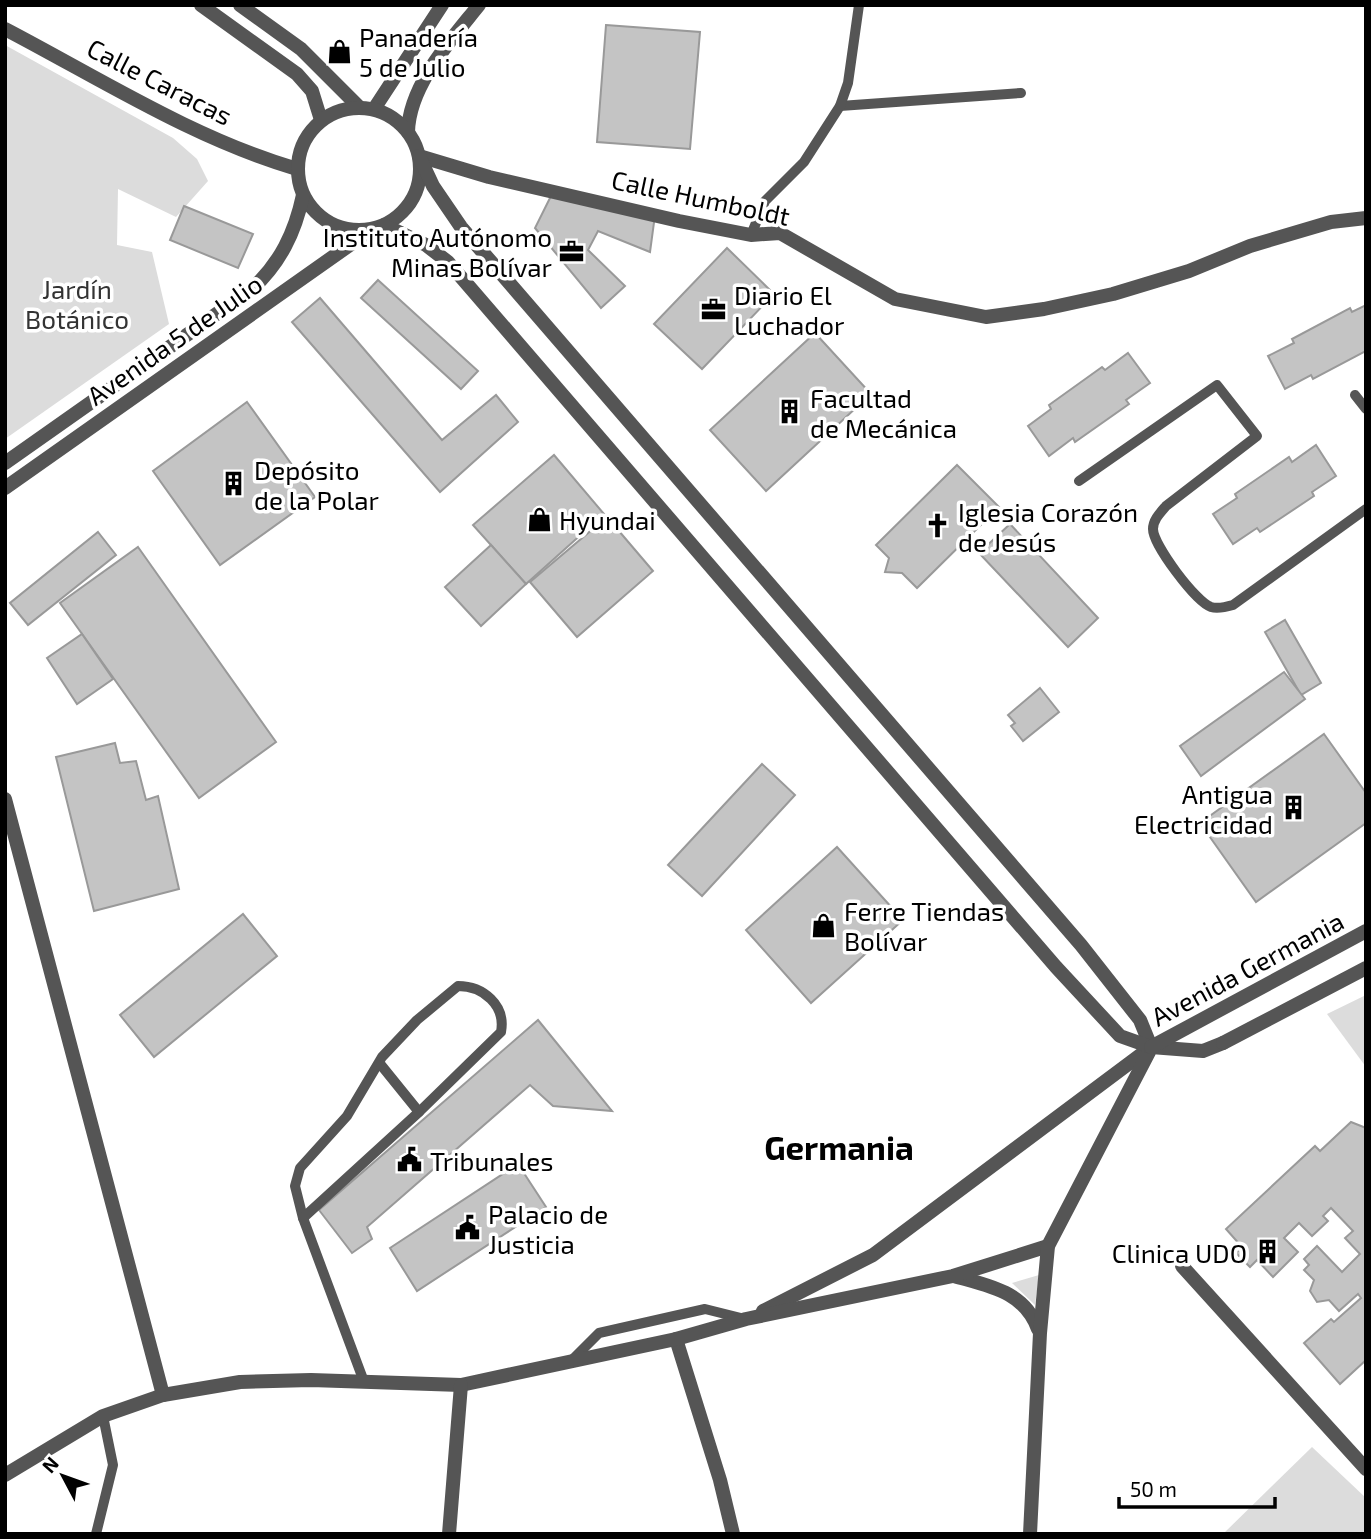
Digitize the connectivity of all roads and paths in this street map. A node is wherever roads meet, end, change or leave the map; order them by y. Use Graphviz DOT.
graph roads {
  1 [pos="201,5"];
  2 [pos="240,5"];
  3 [pos="442,5"];
  4 [pos="479,5"];
  5 [pos="859,5"];
  6 [pos="5,29"];
  7 [pos="1021,93"];
  8 [pos="840,106"];
  9 [pos="367,108"];
  10 [pos="321,120"];
  11 [pos="408,132"];
  12 [pos="419,156"];
  13 [pos="297,169"];
  14 [pos="303,195"];
  15 [pos="1366,218"];
  16 [pos="378,228"];
  17 [pos="751,235"];
  18 [pos="1355,395"];
  19 [pos="1366,410"];
  20 [pos="5,463"];
  21 [pos="1079,481"];
  22 [pos="5,488"];
  23 [pos="1366,509"];
  24 [pos="5,799"];
  25 [pos="1366,931"];
  26 [pos="1366,968"];
  27 [pos="1151,1048"];
  28 [pos="381,1065"];
  29 [pos="419,1112"];
  30 [pos="303,1218"];
  31 [pos="1048,1246"];
  32 [pos="1182,1266"];
  33 [pos="953,1276"];
  34 [pos="746,1319"];
  35 [pos="1040,1333"];
  36 [pos="676,1339"];
  37 [pos="571,1362"];
  38 [pos="363,1379"];
  39 [pos="461,1385"];
  40 [pos="163,1395"];
  41 [pos="103,1416"];
  42 [pos="1366,1469"];
  43 [pos="5,1475"];
  44 [pos="96,1534"];
  45 [pos="449,1534"];
  46 [pos="733,1534"];
  47 [pos="1030,1534"];
  1 -- 10 [label="street"];
  2 -- 9 [label="street"];
  3 -- 9 [label="street"];
  4 -- 11 [label="street"];
  5 -- 8 [label="lane"];
  6 -- 13 [label="street, Calle Caracas"];
  7 -- 8 [label="lane"];
  8 -- 17 [label="lane"];
  9 -- 10 [label="street"];
  9 -- 11 [label="street"];
  10 -- 13 [label="street"];
  11 -- 12 [label="street"];
  12 -- 16 [label="street"];
  12 -- 17 [label="street, Calle Humboldt"];
  12 -- 27 [label="street"];
  13 -- 14 [label="street"];
  14 -- 16 [label="street"];
  14 -- 20 [label="street, Avenida 5 de Julio"];
  15 -- 17 [label="street, Calle Humboldt"];
  16 -- 22 [label="street, Avenida 5 de Julio"];
  16 -- 27 [label="street"];
  18 -- 19 [label="lane"];
  21 -- 23 [label="lane"];
  24 -- 40 [label="street"];
  25 -- 27 [label="street, Avenida Germania"];
  26 -- 27 [label="street, Avenida Germania"];
  27 -- 31 [label="street"];
  27 -- 34 [label="street, Avenida Germania"];
  28 -- 29 [label="lane"];
  28 -- 29 [label="lane"];
  28 -- 30 [label="lane"];
  29 -- 30 [label="lane"];
  30 -- 38 [label="lane"];
  31 -- 33 [label="street"];
  31 -- 35 [label="street"];
  32 -- 42 [label="street"];
  33 -- 34 [label="street"];
  33 -- 35 [label="street"];
  34 -- 36 [label="street"];
  34 -- 37 [label="lane"];
  35 -- 47 [label="street"];
  36 -- 37 [label="street"];
  36 -- 46 [label="street"];
  37 -- 39 [label="street"];
  38 -- 39 [label="street"];
  38 -- 40 [label="street"];
  39 -- 45 [label="street"];
  40 -- 41 [label="street"];
  41 -- 43 [label="street"];
  41 -- 44 [label="lane"];
}
